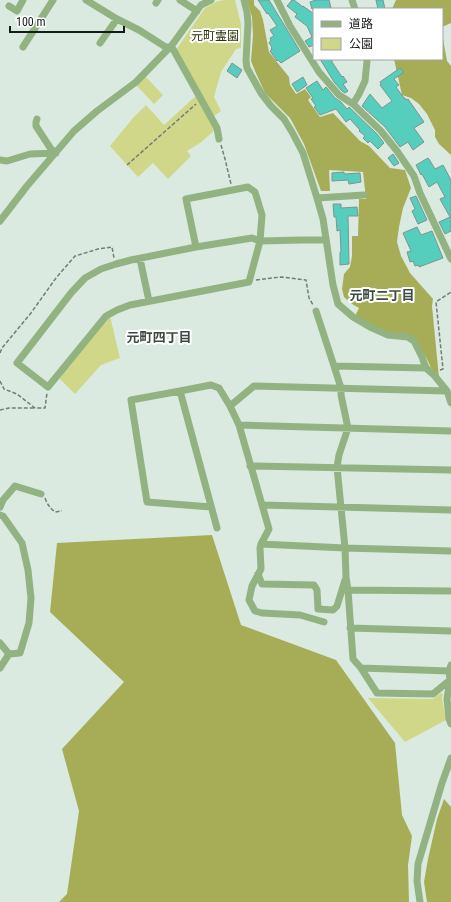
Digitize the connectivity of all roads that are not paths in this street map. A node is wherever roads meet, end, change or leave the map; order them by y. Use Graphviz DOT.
graph roads {
  1 [pos="23,0"];
  2 [pos="53,0"];
  3 [pos="86,0"];
  4 [pos="180,0"];
  5 [pos="210,0"];
  6 [pos="244,0"];
  7 [pos="276,0"];
  8 [pos="9,6"];
  9 [pos="196,11"];
  10 [pos="117,19"];
  11 [pos="100,43"];
  12 [pos="23,47"];
  13 [pos="169,48"];
  14 [pos="367,60"];
  15 [pos="353,104"];
  16 [pos="37,119"];
  17 [pos="219,139"];
  18 [pos="56,153"];
  19 [pos="0,160"];
  20 [pos="364,195"];
  21 [pos="318,198"];
  22 [pos="0,221"];
  23 [pos="326,240"];
  24 [pos="260,241"];
  25 [pos="196,247"];
  26 [pos="140,259"];
  27 [pos="451,259"];
  28 [pos="149,301"];
  29 [pos="316,310"];
  30 [pos="334,366"];
  31 [pos="426,368"];
  32 [pos="341,388"];
  33 [pos="180,391"];
  34 [pos="447,391"];
  35 [pos="451,404"];
  36 [pos="230,406"];
  37 [pos="239,425"];
  38 [pos="348,428"];
  39 [pos="451,431"];
  40 [pos="250,466"];
  41 [pos="337,467"];
  42 [pos="451,470"];
  43 [pos="41,494"];
  44 [pos="262,505"];
  45 [pos="0,506"];
  46 [pos="340,506"];
  47 [pos="211,507"];
  48 [pos="451,510"];
  49 [pos="0,515"];
  50 [pos="217,528"];
  51 [pos="261,544"];
  52 [pos="345,548"];
  53 [pos="451,551"];
  54 [pos="258,574"];
  55 [pos="346,576"];
  56 [pos="348,590"];
  57 [pos="451,591"];
  58 [pos="324,622"];
  59 [pos="350,628"];
  60 [pos="451,631"];
  61 [pos="0,643"];
  62 [pos="9,654"];
  63 [pos="0,668"];
  64 [pos="361,668"];
  65 [pos="450,668"];
  66 [pos="450,680"];
  67 [pos="451,724"];
  68 [pos="451,758"];
  69 [pos="420,902"];
  1 -- 8 [label="street"];
  2 -- 12 [label="street"];
  3 -- 10 [label="street"];
  4 -- 9 [label="street"];
  5 -- 9 [label="street"];
  6 -- 21 [label="street"];
  7 -- 15 [label="street"];
  9 -- 13 [label="street"];
  10 -- 11 [label="street"];
  10 -- 13 [label="street"];
  13 -- 17 [label="street"];
  13 -- 18 [label="street"];
  14 -- 15 [label="street"];
  15 -- 27 [label="street"];
  16 -- 18 [label="street"];
  18 -- 19 [label="street"];
  18 -- 22 [label="street"];
  20 -- 21 [label="street"];
  21 -- 23 [label="street"];
  23 -- 24 [label="street"];
  23 -- 31 [label="street"];
  24 -- 25 [label="street"];
  24 -- 25 [label="street"];
  24 -- 28 [label="street"];
  25 -- 26 [label="street"];
  26 -- 28 [label="street"];
  26 -- 28 [label="street"];
  29 -- 30 [label="street"];
  30 -- 31 [label="street"];
  30 -- 32 [label="street"];
  31 -- 34 [label="street"];
  32 -- 34 [label="street"];
  32 -- 36 [label="street"];
  32 -- 38 [label="street"];
  33 -- 36 [label="street"];
  33 -- 47 [label="street"];
  33 -- 47 [label="street"];
  34 -- 35 [label="street"];
  36 -- 37 [label="street"];
  37 -- 38 [label="street"];
  37 -- 40 [label="street"];
  38 -- 39 [label="street"];
  38 -- 41 [label="street"];
  40 -- 41 [label="street"];
  40 -- 44 [label="street"];
  41 -- 42 [label="street"];
  41 -- 46 [label="street"];
  43 -- 45 [label="street"];
  44 -- 46 [label="street"];
  44 -- 51 [label="street"];
  46 -- 48 [label="street"];
  46 -- 52 [label="street"];
  47 -- 50 [label="street"];
  49 -- 62 [label="street"];
  51 -- 52 [label="street"];
  51 -- 54 [label="street"];
  52 -- 53 [label="street"];
  52 -- 55 [label="street"];
  54 -- 55 [label="street"];
  54 -- 58 [label="street"];
  55 -- 56 [label="street"];
  56 -- 57 [label="street"];
  56 -- 59 [label="street"];
  59 -- 60 [label="street"];
  59 -- 64 [label="street"];
  61 -- 62 [label="street"];
  62 -- 63 [label="street"];
  64 -- 65 [label="street"];
  64 -- 66 [label="street"];
  65 -- 66 [label="street"];
  66 -- 67 [label="street"];
  68 -- 69 [label="street"];
}
